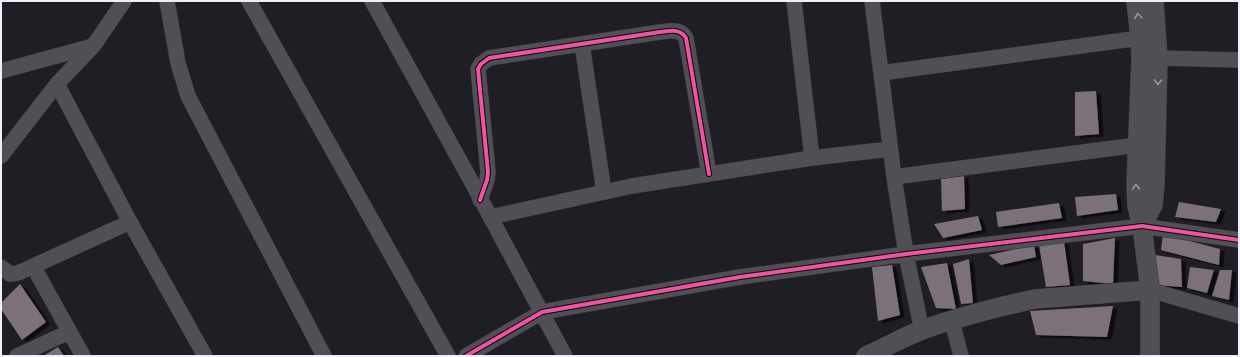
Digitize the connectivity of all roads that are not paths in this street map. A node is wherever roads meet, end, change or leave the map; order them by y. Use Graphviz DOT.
graph roads {
  1 [pos="124,1"];
  2 [pos="167,1"];
  3 [pos="249,1"];
  4 [pos="372,1"];
  5 [pos="794,1"];
  6 [pos="872,1"];
  7 [pos="1136,1"];
  8 [pos="1154,1"];
  9 [pos="1140,38"];
  10 [pos="582,44"];
  11 [pos="94,45"];
  12 [pos="1158,58"];
  13 [pos="1239,60"];
  14 [pos="1,71"];
  15 [pos="881,73"];
  16 [pos="57,84"];
  17 [pos="1137,145"];
  18 [pos="890,148"];
  19 [pos="1,156"];
  20 [pos="812,158"];
  21 [pos="709,174"];
  22 [pos="894,177"];
  23 [pos="604,192"];
  24 [pos="480,200"];
  25 [pos="490,217"];
  26 [pos="130,222"];
  27 [pos="1142,226"];
  28 [pos="1239,240"];
  29 [pos="906,254"];
  30 [pos="33,266"];
  31 [pos="1,267"];
  32 [pos="1150,290"];
  33 [pos="542,312"];
  34 [pos="1239,316"];
  35 [pos="952,321"];
  36 [pos="922,330"];
  37 [pos="69,332"];
  38 [pos="17,356"];
  39 [pos="83,356"];
  40 [pos="205,356"];
  41 [pos="324,356"];
  42 [pos="448,356"];
  43 [pos="466,356"];
  44 [pos="565,356"];
  45 [pos="866,356"];
  46 [pos="961,356"];
  47 [pos="1150,356"];
  1 -- 11 [label="street"];
  2 -- 41 [label="street"];
  3 -- 42 [label="street"];
  4 -- 24 [label="street"];
  5 -- 20 [label="street"];
  6 -- 15 [label="street"];
  9 -- 7 [label="street, one-way"];
  8 -- 12 [label="street"];
  9 -- 15 [label="street"];
  9 -- 17 [label="street"];
  10 -- 21 [label="street"];
  10 -- 23 [label="street"];
  10 -- 24 [label="street"];
  11 -- 14 [label="street"];
  11 -- 16 [label="street"];
  12 -- 13 [label="street"];
  12 -- 27 [label="street, one-way"];
  15 -- 18 [label="street"];
  16 -- 19 [label="street"];
  16 -- 26 [label="street"];
  17 -- 22 [label="street"];
  27 -- 17 [label="street, one-way"];
  18 -- 20 [label="street"];
  18 -- 22 [label="street"];
  20 -- 21 [label="street"];
  21 -- 23 [label="street"];
  22 -- 29 [label="street"];
  23 -- 25 [label="street"];
  24 -- 25 [label="street"];
  25 -- 33 [label="street"];
  26 -- 30 [label="street"];
  26 -- 40 [label="street"];
  27 -- 28 [label="street"];
  27 -- 29 [label="street"];
  27 -- 32 [label="street"];
  29 -- 33 [label="street"];
  29 -- 36 [label="street"];
  30 -- 31 [label="street"];
  30 -- 37 [label="street"];
  32 -- 34 [label="street"];
  32 -- 35 [label="street"];
  32 -- 47 [label="street"];
  33 -- 43 [label="street"];
  33 -- 44 [label="street"];
  35 -- 36 [label="street"];
  35 -- 46 [label="street"];
  36 -- 45 [label="street"];
  37 -- 38 [label="street"];
  37 -- 39 [label="street"];
}
